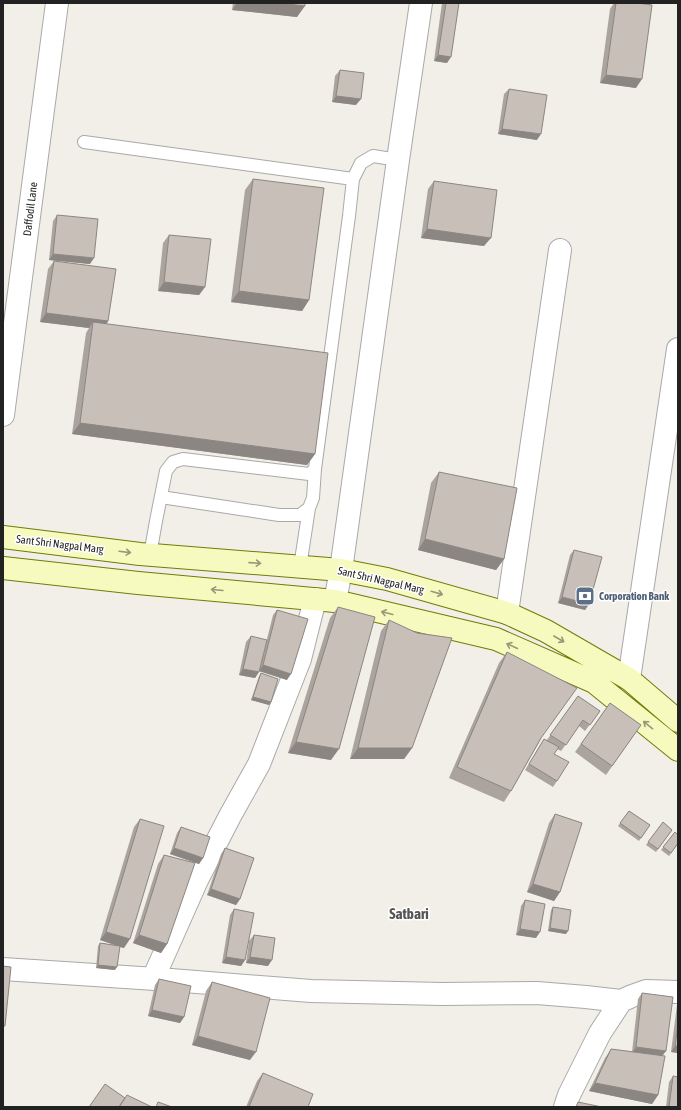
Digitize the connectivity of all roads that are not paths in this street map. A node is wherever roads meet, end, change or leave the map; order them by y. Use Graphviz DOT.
graph roads {
  1 [pos="57,3"];
  2 [pos="421,3"];
  3 [pos="84,142"];
  4 [pos="398,160"];
  5 [pos="353,179"];
  6 [pos="560,250"];
  7 [pos="678,349"];
  8 [pos="3,415"];
  9 [pos="315,469"];
  10 [pos="161,497"];
  11 [pos="309,508"];
  12 [pos="3,537"];
  13 [pos="150,555"];
  14 [pos="300,567"];
  15 [pos="3,568"];
  16 [pos="341,570"];
  17 [pos="325,600"];
  18 [pos="507,613"];
  19 [pos="629,679"];
  20 [pos="678,721"];
  21 [pos="678,750"];
  22 [pos="3,969"];
  23 [pos="153,979"];
  24 [pos="678,992"];
  25 [pos="621,1001"];
  26 [pos="564,1107"];
  1 -- 8 [label="street, Daffodil Lane"];
  2 -- 4 [label="street"];
  3 -- 5 [label="lane"];
  4 -- 5 [label="lane"];
  4 -- 16 [label="street"];
  5 -- 9 [label="lane"];
  6 -- 18 [label="street"];
  7 -- 19 [label="street"];
  9 -- 10 [label="lane"];
  9 -- 11 [label="lane"];
  10 -- 11 [label="lane"];
  10 -- 13 [label="lane"];
  11 -- 14 [label="lane"];
  12 -- 13 [label="main road, Sant Shri Nagpal Marg, one-way"];
  13 -- 14 [label="main road, Sant Shri Nagpal Marg, one-way"];
  14 -- 16 [label="main road, Sant Shri Nagpal Marg"];
  17 -- 15 [label="main road, one-way"];
  16 -- 17 [label="street"];
  16 -- 18 [label="main road, Sant Shri Nagpal Marg, one-way"];
  21 -- 17 [label="main road, one-way"];
  17 -- 23 [label="street"];
  18 -- 19 [label="main road, Sant Shri Nagpal Marg, one-way"];
  19 -- 20 [label="main road, Sant Shri Nagpal Marg"];
  22 -- 23 [label="street"];
  23 -- 25 [label="street"];
  24 -- 25 [label="street"];
  25 -- 26 [label="street"];
}
